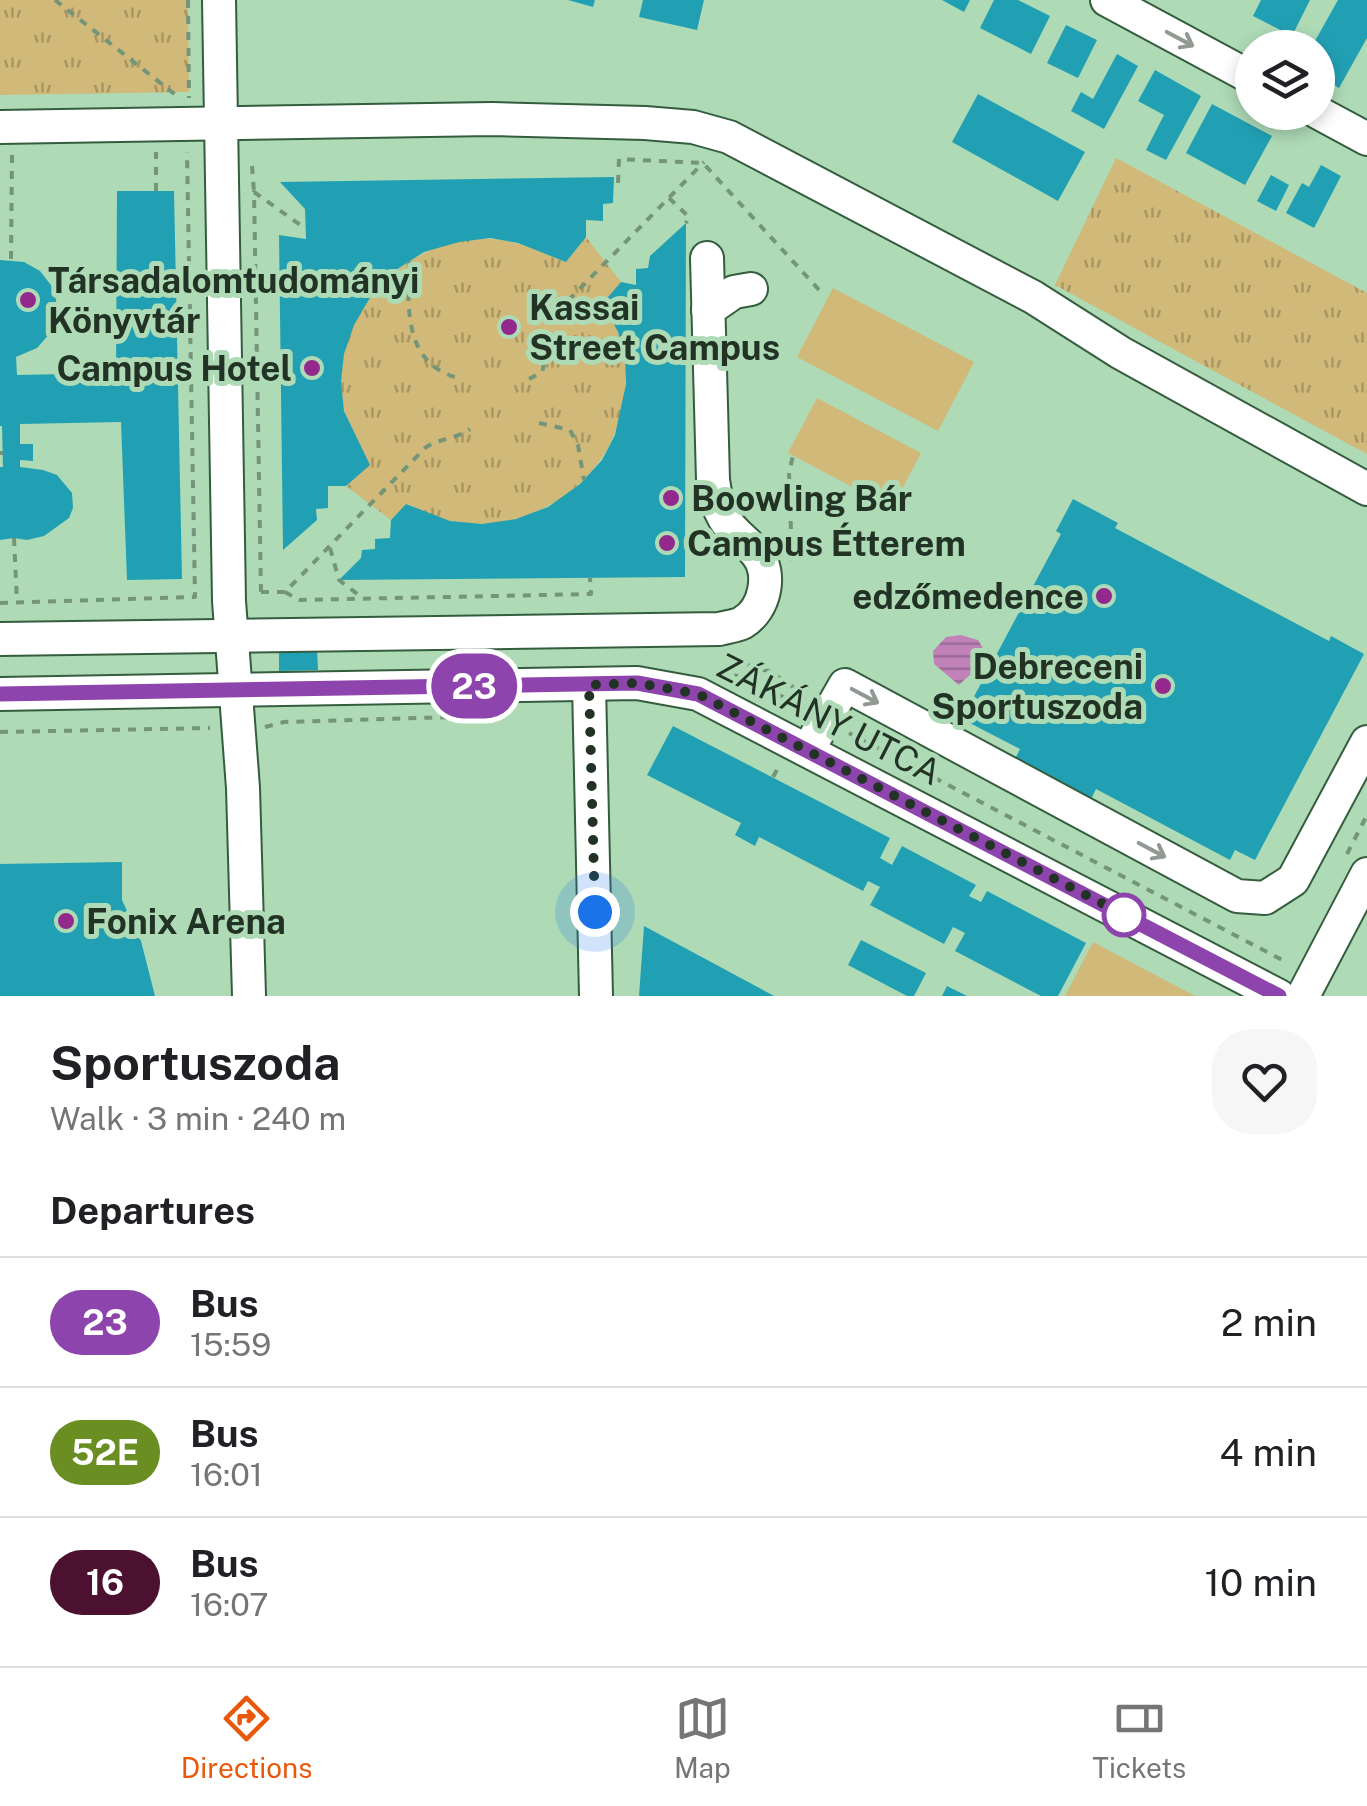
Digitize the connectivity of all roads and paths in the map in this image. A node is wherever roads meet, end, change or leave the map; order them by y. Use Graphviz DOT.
graph roads {
  1 [pos="55,0"];
  2 [pos="188,0"];
  3 [pos="219,0"];
  4 [pos="1107,0"];
  5 [pos="1235,69"];
  6 [pos="1335,122"];
  7 [pos="221,123"];
  8 [pos="188,124"];
  9 [pos="0,128"];
  10 [pos="1367,140"];
  11 [pos="156,152"];
  12 [pos="0,155"];
  13 [pos="703,163"];
  14 [pos="252,164"];
  15 [pos="618,183"];
  16 [pos="156,190"];
  17 [pos="254,192"];
  18 [pos="669,198"];
  19 [pos="686,223"];
  20 [pos="306,229"];
  21 [pos="707,258"];
  22 [pos="11,259"];
  23 [pos="408,261"];
  24 [pos="751,289"];
  25 [pos="821,292"];
  26 [pos="708,310"];
  27 [pos="458,378"];
  28 [pos="529,379"];
  29 [pos="539,423"];
  30 [pos="470,429"];
  31 [pos="584,480"];
  32 [pos="1367,489"];
  33 [pos="14,538"];
  34 [pos="330,548"];
  35 [pos="590,578"];
  36 [pos="286,592"];
  37 [pos="363,599"];
  38 [pos="0,602"];
  39 [pos="17,602"];
  40 [pos="724,628"];
  41 [pos="231,636"];
  42 [pos="0,639"];
  43 [pos="587,656"];
  44 [pos="236,690"];
  45 [pos="0,694"];
  46 [pos="812,712"];
  47 [pos="239,728"];
  48 [pos="843,730"];
  49 [pos="0,732"];
  50 [pos="1367,742"];
  51 [pos="808,750"];
  52 [pos="777,770"];
  53 [pos="773,778"];
  54 [pos="1367,874"];
  55 [pos="1289,963"];
  56 [pos="249,996"];
  57 [pos="596,996"];
  58 [pos="1279,996"];
  59 [pos="1303,996"];
  1 -- 2 [label="path"];
  3 -- 7 [label="street"];
  4 -- 5 [label="street, one-way"];
  6 -- 10 [label="street"];
  7 -- 8 [label="street"];
  7 -- 32 [label="street"];
  7 -- 41 [label="street"];
  8 -- 9 [label="street"];
  8 -- 39 [label="path"];
  11 -- 16 [label="path"];
  12 -- 22 [label="path"];
  13 -- 15 [label="path"];
  13 -- 18 [label="path"];
  13 -- 25 [label="path"];
  14 -- 17 [label="path"];
  17 -- 20 [label="path"];
  17 -- 36 [label="path"];
  18 -- 19 [label="path"];
  18 -- 28 [label="path"];
  21 -- 26 [label="street"];
  23 -- 27 [label="path"];
  24 -- 26 [label="street"];
  26 -- 40 [label="street"];
  29 -- 31 [label="path"];
  30 -- 34 [label="path"];
  33 -- 39 [label="path"];
  34 -- 36 [label="path"];
  34 -- 37 [label="path"];
  35 -- 37 [label="path"];
  36 -- 37 [label="path"];
  38 -- 39 [label="path"];
  40 -- 43 [label="street"];
  40 -- 46 [label="path"];
  41 -- 42 [label="street"];
  41 -- 43 [label="street"];
  41 -- 44 [label="street"];
  43 -- 44 [label="street, ZÁKÁNY UTCA"];
  43 -- 51 [label="street, ZÁKÁNY UTCA"];
  43 -- 57 [label="street"];
  44 -- 45 [label="street, ZÁKÁNY UTCA"];
  44 -- 47 [label="street"];
  47 -- 49 [label="path"];
  47 -- 56 [label="street"];
  48 -- 55 [label="path"];
  51 -- 50 [label="street, one-way"];
  51 -- 58 [label="street, ZÁKÁNY UTCA"];
  52 -- 53 [label="path"];
  54 -- 59 [label="street"];
}
